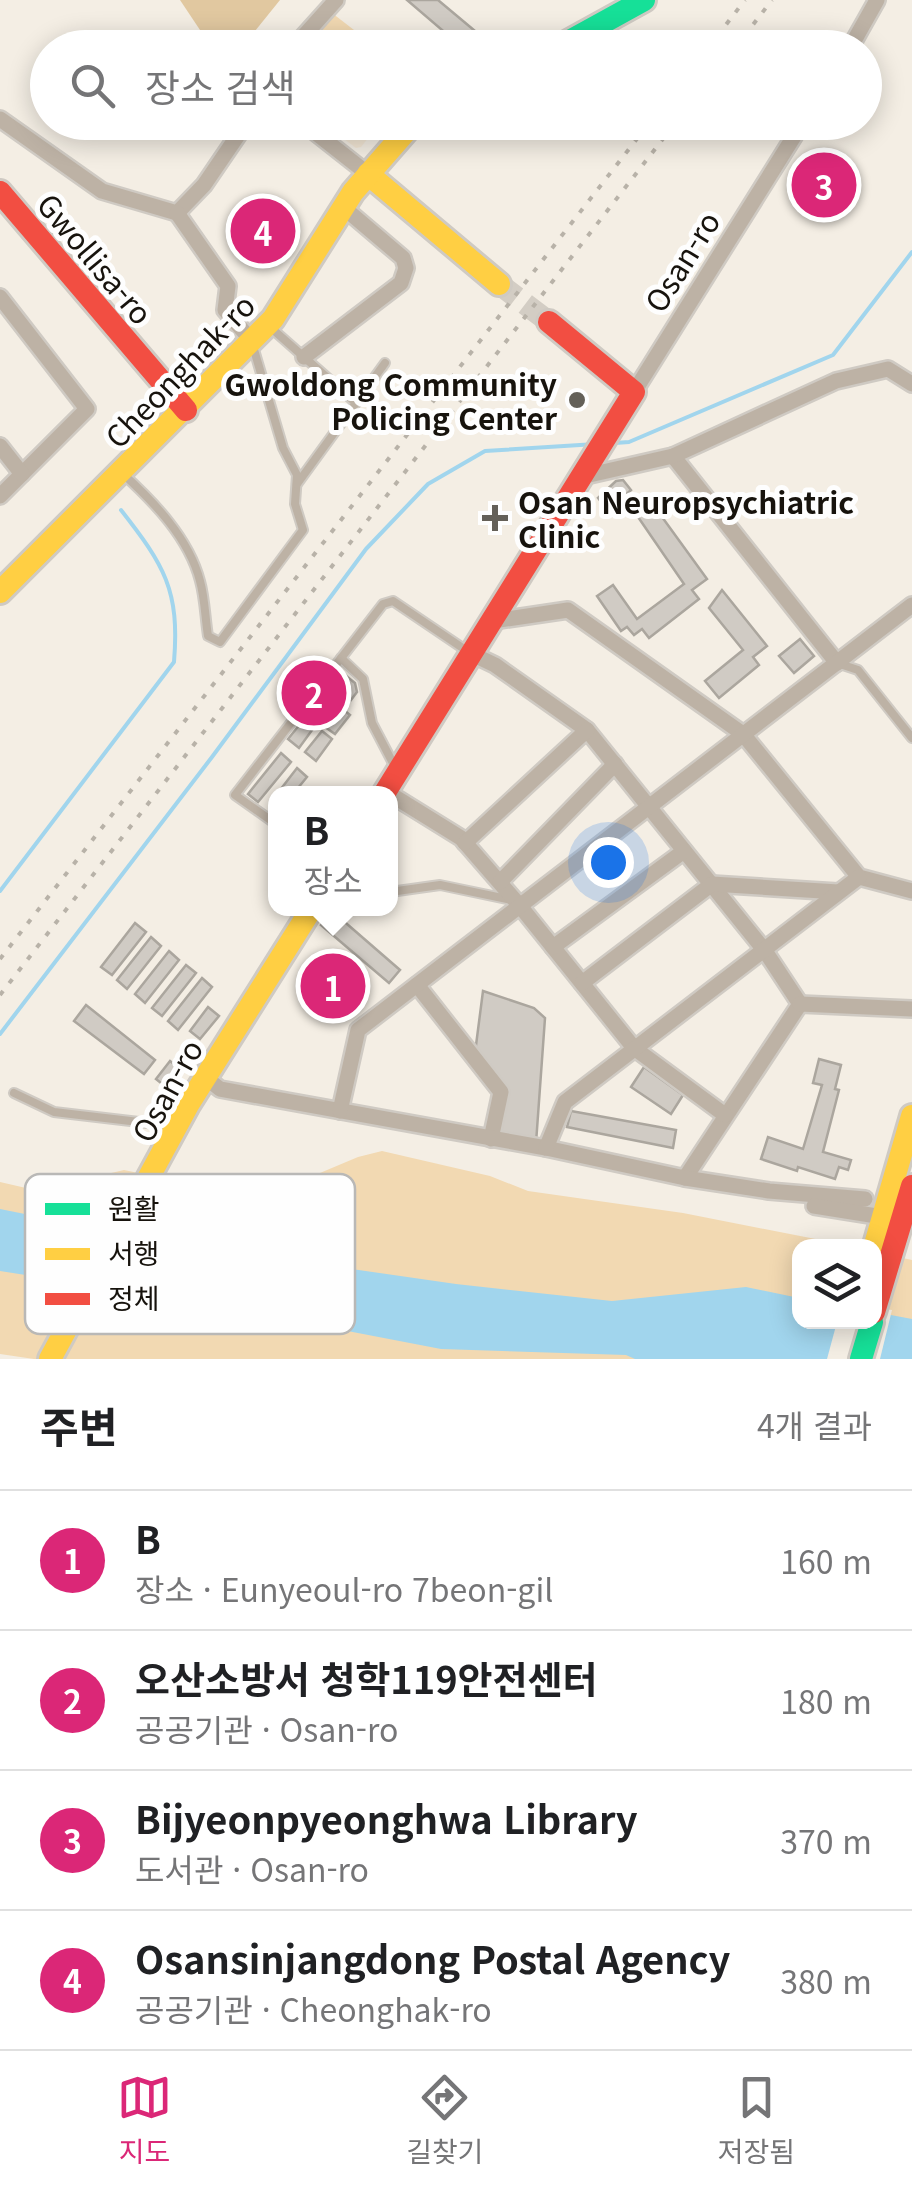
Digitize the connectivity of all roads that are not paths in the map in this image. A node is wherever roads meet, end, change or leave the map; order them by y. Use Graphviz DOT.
graph roads {
  1 [pos="336,0"];
  2 [pos="644,0"];
  3 [pos="877,0"];
  4 [pos="309,30"];
  5 [pos="590,30"];
  6 [pos="860,30"];
  7 [pos="0,119"];
  8 [pos="30,140"];
  9 [pos="30,140"];
  10 [pos="235,140"];
  11 [pos="325,140"];
  12 [pos="398,140"];
  13 [pos="792,140"];
  14 [pos="368,174"];
  15 [pos="0,192"];
  16 [pos="342,207"];
  17 [pos="177,213"];
  18 [pos="500,284"];
  19 [pos="0,297"];
  20 [pos="548,322"];
  21 [pos="260,333"];
  22 [pos="304,357"];
  23 [pos="385,363"];
  24 [pos="912,384"];
  25 [pos="634,392"];
  26 [pos="356,404"];
  27 [pos="186,410"];
  28 [pos="0,446"];
  29 [pos="674,456"];
  30 [pos="588,470"];
  31 [pos="122,473"];
  32 [pos="22,474"];
  33 [pos="296,484"];
  34 [pos="0,496"];
  35 [pos="0,592"];
  36 [pos="912,605"];
  37 [pos="493,621"];
  38 [pos="472,654"];
  39 [pos="341,658"];
  40 [pos="836,662"];
  41 [pos="587,730"];
  42 [pos="743,734"];
  43 [pos="912,738"];
  44 [pos="616,764"];
  45 [pos="389,786"];
  46 [pos="392,786"];
  47 [pos="398,795"];
  48 [pos="650,806"];
  49 [pos="268,818"];
  50 [pos="465,843"];
  51 [pos="684,851"];
  52 [pos="858,877"];
  53 [pos="500,882"];
  54 [pos="712,884"];
  55 [pos="398,891"];
  56 [pos="838,892"];
  57 [pos="912,892"];
  58 [pos="518,904"];
  59 [pos="307,916"];
  60 [pos="553,947"];
  61 [pos="765,951"];
  62 [pos="582,984"];
  63 [pos="417,985"];
  64 [pos="800,1004"];
  65 [pos="912,1008"];
  66 [pos="634,1048"];
  67 [pos="206,1077"];
  68 [pos="14,1093"];
  69 [pos="340,1110"];
  70 [pos="725,1116"];
  71 [pos="912,1116"];
  72 [pos="175,1134"];
  73 [pos="491,1139"];
  74 [pos="546,1148"];
  75 [pos="153,1174"];
  76 [pos="686,1178"];
  77 [pos="912,1186"];
  78 [pos="768,1192"];
  79 [pos="865,1198"];
  80 [pos="891,1228"];
  81 [pos="882,1272"];
  82 [pos="853,1329"];
  83 [pos="870,1329"];
  84 [pos="64,1334"];
  85 [pos="50,1359"];
  86 [pos="845,1359"];
  87 [pos="861,1359"];
  1 -- 4 [label="street"];
  2 -- 5 [label="street"];
  3 -- 6 [label="street"];
  7 -- 8 [label="street"];
  9 -- 17 [label="street"];
  10 -- 17 [label="street"];
  11 -- 14 [label="street"];
  12 -- 14 [label="street, Cheonghak-ro"];
  13 -- 25 [label="street, Osan-ro"];
  14 -- 16 [label="street, Cheonghak-ro"];
  14 -- 18 [label="street"];
  15 -- 27 [label="street, Gwollisa-ro"];
  16 -- 21 [label="street, Cheonghak-ro"];
  16 -- 22 [label="street"];
  17 -- 21 [label="street"];
  19 -- 32 [label="street"];
  20 -- 25 [label="street"];
  21 -- 22 [label="lane"];
  21 -- 27 [label="street, Cheonghak-ro"];
  21 -- 33 [label="lane"];
  22 -- 26 [label="lane"];
  23 -- 26 [label="lane"];
  24 -- 29 [label="street"];
  25 -- 30 [label="street, Osan-ro"];
  26 -- 33 [label="lane"];
  27 -- 31 [label="street, Cheonghak-ro"];
  28 -- 32 [label="street"];
  29 -- 30 [label="street"];
  29 -- 40 [label="street"];
  30 -- 37 [label="street"];
  31 -- 33 [label="lane"];
  31 -- 35 [label="street, Cheonghak-ro"];
  32 -- 34 [label="street"];
  36 -- 40 [label="street"];
  37 -- 38 [label="street"];
  37 -- 42 [label="street"];
  38 -- 39 [label="lane"];
  38 -- 41 [label="street"];
  38 -- 46 [label="street"];
  39 -- 45 [label="lane"];
  39 -- 49 [label="lane"];
  40 -- 42 [label="street"];
  40 -- 43 [label="lane"];
  41 -- 44 [label="street"];
  41 -- 50 [label="street"];
  42 -- 48 [label="street"];
  42 -- 52 [label="street"];
  44 -- 48 [label="street"];
  44 -- 53 [label="street"];
  47 -- 50 [label="street"];
  48 -- 51 [label="street"];
  48 -- 58 [label="street"];
  50 -- 53 [label="street"];
  51 -- 54 [label="street"];
  51 -- 60 [label="street"];
  52 -- 56 [label="street"];
  52 -- 57 [label="street"];
  53 -- 58 [label="street"];
  54 -- 56 [label="street"];
  54 -- 61 [label="street"];
  54 -- 62 [label="street"];
  55 -- 58 [label="lane"];
  56 -- 61 [label="street"];
  58 -- 60 [label="street"];
  58 -- 63 [label="street"];
  59 -- 67 [label="street, Osan-ro"];
  60 -- 62 [label="street"];
  61 -- 64 [label="street"];
  61 -- 66 [label="street"];
  62 -- 66 [label="street"];
  63 -- 69 [label="street"];
  63 -- 73 [label="street"];
  64 -- 65 [label="street"];
  64 -- 70 [label="street"];
  66 -- 70 [label="street"];
  66 -- 74 [label="street"];
  67 -- 69 [label="street"];
  67 -- 72 [label="street, Osan-ro"];
  68 -- 72 [label="lane"];
  69 -- 73 [label="street"];
  70 -- 76 [label="street"];
  71 -- 80 [label="street"];
  72 -- 75 [label="street, Osan-ro"];
  73 -- 74 [label="street"];
  74 -- 76 [label="street"];
  76 -- 78 [label="street"];
  77 -- 80 [label="street"];
  78 -- 79 [label="street"];
  78 -- 80 [label="street"];
  80 -- 81 [label="street"];
  82 -- 86 [label="street"];
  83 -- 87 [label="street"];
  84 -- 85 [label="street, Osan-ro"];
}
